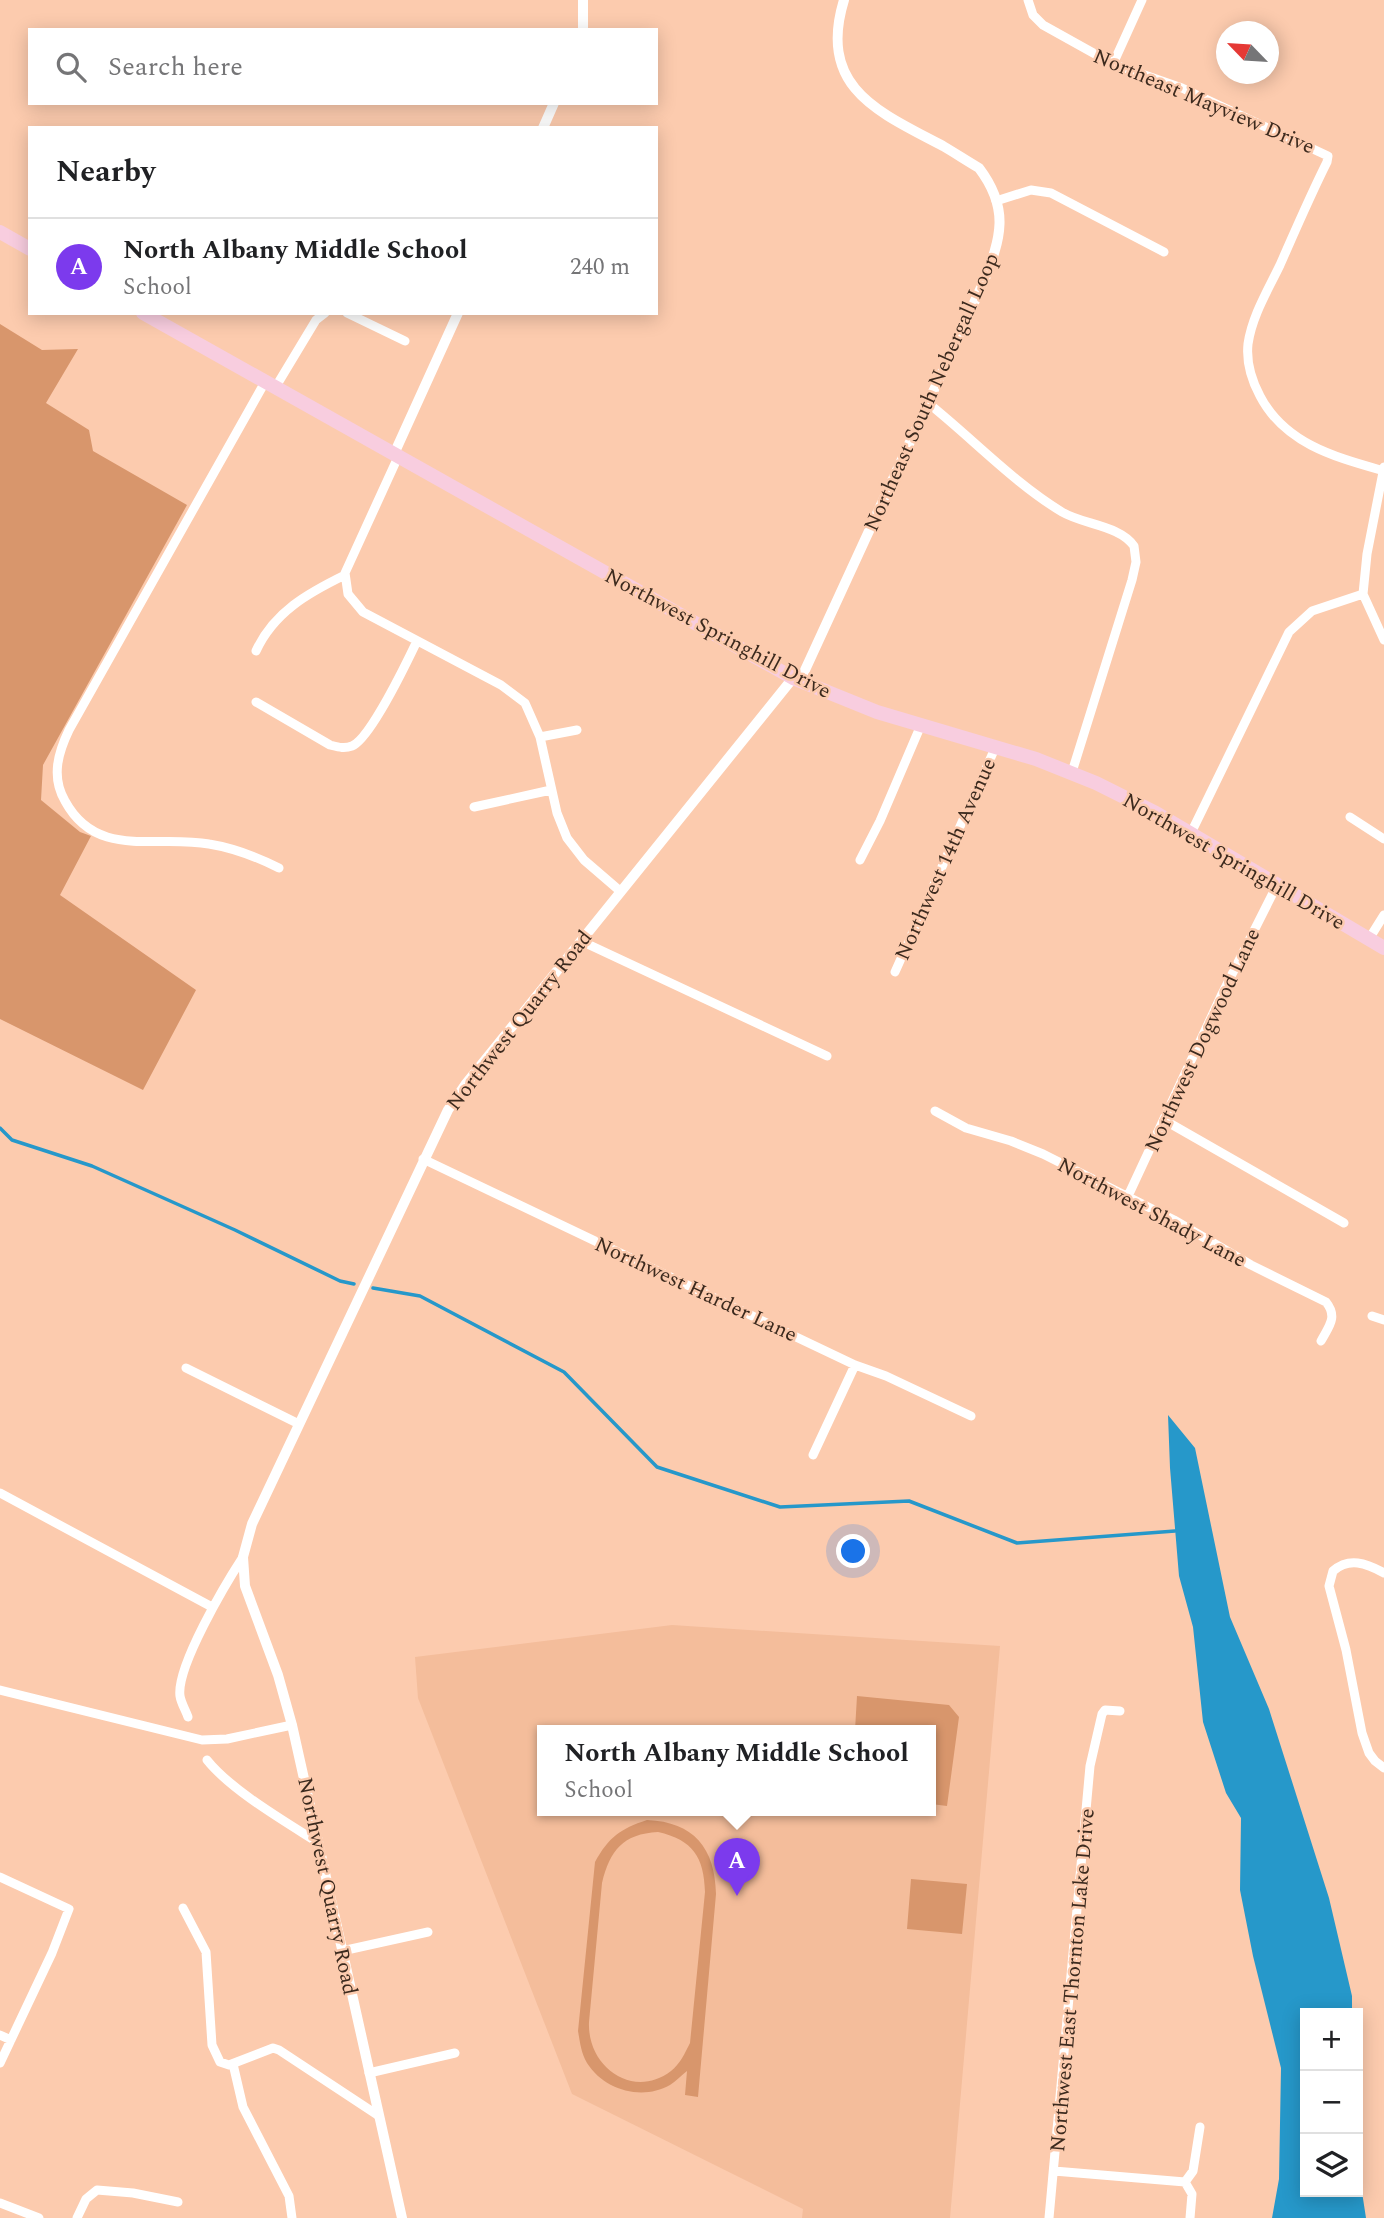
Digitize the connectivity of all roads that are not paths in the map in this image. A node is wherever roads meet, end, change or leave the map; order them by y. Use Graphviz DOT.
graph roads {
  1 [pos="583,0"];
  2 [pos="844,0"];
  3 [pos="1028,0"];
  4 [pos="1142,0"];
  5 [pos="583,28"];
  6 [pos="1113,64"];
  7 [pos="553,105"];
  8 [pos="543,126"];
  9 [pos="996,201"];
  10 [pos="0,232"];
  11 [pos="28,248"];
  12 [pos="1164,252"];
  13 [pos="148,315"];
  14 [pos="322,315"];
  15 [pos="351,315"];
  16 [pos="457,315"];
  17 [pos="405,341"];
  18 [pos="270,385"];
  19 [pos="928,403"];
  20 [pos="396,455"];
  21 [pos="1384,469"];
  22 [pos="345,575"];
  23 [pos="1363,594"];
  24 [pos="1384,640"];
  25 [pos="417,641"];
  26 [pos="256,651"];
  27 [pos="796,679"];
  28 [pos="256,702"];
  29 [pos="921,725"];
  30 [pos="577,730"];
  31 [pos="540,737"];
  32 [pos="996,746"];
  33 [pos="1072,772"];
  34 [pos="551,790"];
  35 [pos="474,807"];
  36 [pos="1350,817"];
  37 [pos="1191,833"];
  38 [pos="1384,839"];
  39 [pos="860,860"];
  40 [pos="279,868"];
  41 [pos="1278,885"];
  42 [pos="621,891"];
  43 [pos="1384,915"];
  44 [pos="1369,939"];
  45 [pos="581,941"];
  46 [pos="1384,948"];
  47 [pos="895,972"];
  48 [pos="827,1056"];
  49 [pos="935,1111"];
  50 [pos="1164,1120"];
  51 [pos="423,1159"];
  52 [pos="1128,1196"];
  53 [pos="1344,1223"];
  54 [pos="1372,1316"];
  55 [pos="1384,1320"];
  56 [pos="1321,1341"];
  57 [pos="855,1365"];
  58 [pos="186,1368"];
  59 [pos="971,1416"];
  60 [pos="299,1424"];
  61 [pos="813,1455"];
  62 [pos="0,1493"];
  63 [pos="243,1557"];
  64 [pos="1384,1573"];
  65 [pos="212,1607"];
  66 [pos="0,1690"];
  67 [pos="1120,1711"];
  68 [pos="188,1717"];
  69 [pos="292,1725"];
  70 [pos="207,1760"];
  71 [pos="1384,1768"];
  72 [pos="317,1842"];
  73 [pos="0,1877"];
  74 [pos="183,1908"];
  75 [pos="428,1933"];
  76 [pos="342,1951"];
  77 [pos="0,2035"];
  78 [pos="10,2040"];
  79 [pos="456,2053"];
  80 [pos="0,2063"];
  81 [pos="233,2064"];
  82 [pos="369,2073"];
  83 [pos="379,2116"];
  84 [pos="1200,2127"];
  85 [pos="1054,2171"];
  86 [pos="1185,2182"];
  87 [pos="178,2202"];
  88 [pos="0,2203"];
  89 [pos="39,2218"];
  90 [pos="77,2218"];
  91 [pos="292,2218"];
  92 [pos="402,2218"];
  93 [pos="1049,2218"];
  94 [pos="1190,2218"];
  1 -- 5 [label="street"];
  2 -- 9 [label="street, Northeast South Nebergall Loop"];
  3 -- 6 [label="street, Northeast Mayview Drive"];
  4 -- 6 [label="street"];
  6 -- 21 [label="street, Northeast Mayview Drive"];
  7 -- 8 [label="street"];
  9 -- 12 [label="street"];
  9 -- 19 [label="street, Northeast South Nebergall Loop"];
  10 -- 11 [label="main road"];
  13 -- 18 [label="main road, Northwest Springhill Drive"];
  14 -- 18 [label="street"];
  15 -- 17 [label="street"];
  16 -- 20 [label="street"];
  18 -- 20 [label="main road, Northwest Springhill Drive"];
  18 -- 40 [label="street"];
  19 -- 27 [label="street, Northeast South Nebergall Loop"];
  19 -- 33 [label="street"];
  20 -- 22 [label="street"];
  20 -- 27 [label="main road, Northwest Springhill Drive"];
  21 -- 23 [label="street"];
  22 -- 25 [label="street"];
  22 -- 26 [label="street"];
  23 -- 24 [label="street"];
  23 -- 37 [label="street"];
  25 -- 28 [label="street"];
  25 -- 31 [label="street"];
  27 -- 29 [label="main road, Northwest Springhill Drive"];
  27 -- 42 [label="street, Northwest Quarry Road"];
  29 -- 32 [label="main road, Northwest Springhill Drive"];
  29 -- 39 [label="street"];
  30 -- 31 [label="street"];
  31 -- 34 [label="street"];
  32 -- 33 [label="main road, Northwest Springhill Drive"];
  32 -- 47 [label="street, Northwest 14th Avenue"];
  33 -- 37 [label="main road, Northwest Springhill Drive"];
  34 -- 35 [label="street"];
  34 -- 42 [label="street"];
  36 -- 38 [label="street"];
  37 -- 41 [label="main road, Northwest Springhill Drive"];
  41 -- 44 [label="main road, Northwest Springhill Drive"];
  41 -- 50 [label="street, Northwest Dogwood Lane"];
  42 -- 45 [label="street, Northwest Quarry Road"];
  43 -- 44 [label="street"];
  44 -- 46 [label="main road, Northwest Springhill Drive"];
  45 -- 48 [label="street"];
  45 -- 51 [label="street, Northwest Quarry Road"];
  49 -- 52 [label="street, Northwest Shady Lane"];
  50 -- 52 [label="street, Northwest Dogwood Lane"];
  50 -- 53 [label="street"];
  51 -- 57 [label="street, Northwest Harder Lane"];
  51 -- 60 [label="street, Northwest Quarry Road"];
  52 -- 56 [label="street, Northwest Shady Lane"];
  54 -- 55 [label="street"];
  57 -- 59 [label="street, Northwest Harder Lane"];
  57 -- 61 [label="street"];
  58 -- 60 [label="street"];
  60 -- 63 [label="street, Northwest Quarry Road"];
  62 -- 65 [label="street"];
  63 -- 65 [label="street, Northwest Quarry Road"];
  63 -- 69 [label="street, Northwest Quarry Road"];
  64 -- 71 [label="street"];
  65 -- 68 [label="street, Northwest Quarry Road"];
  66 -- 69 [label="street"];
  67 -- 85 [label="street, Northwest East Thornton Lake Drive"];
  69 -- 72 [label="street, Northwest Quarry Road"];
  70 -- 72 [label="street"];
  72 -- 76 [label="street, Northwest Quarry Road"];
  73 -- 78 [label="street"];
  74 -- 81 [label="street"];
  75 -- 76 [label="street"];
  76 -- 82 [label="street, Northwest Quarry Road"];
  77 -- 78 [label="street"];
  78 -- 80 [label="street"];
  79 -- 82 [label="street"];
  81 -- 83 [label="street"];
  81 -- 91 [label="street"];
  82 -- 83 [label="street, Northwest Quarry Road"];
  83 -- 92 [label="street, Northwest Quarry Road"];
  84 -- 86 [label="street"];
  85 -- 86 [label="street"];
  85 -- 93 [label="street, Northwest East Thornton Lake Drive"];
  86 -- 94 [label="street"];
  87 -- 90 [label="street"];
  88 -- 89 [label="street"];
}
